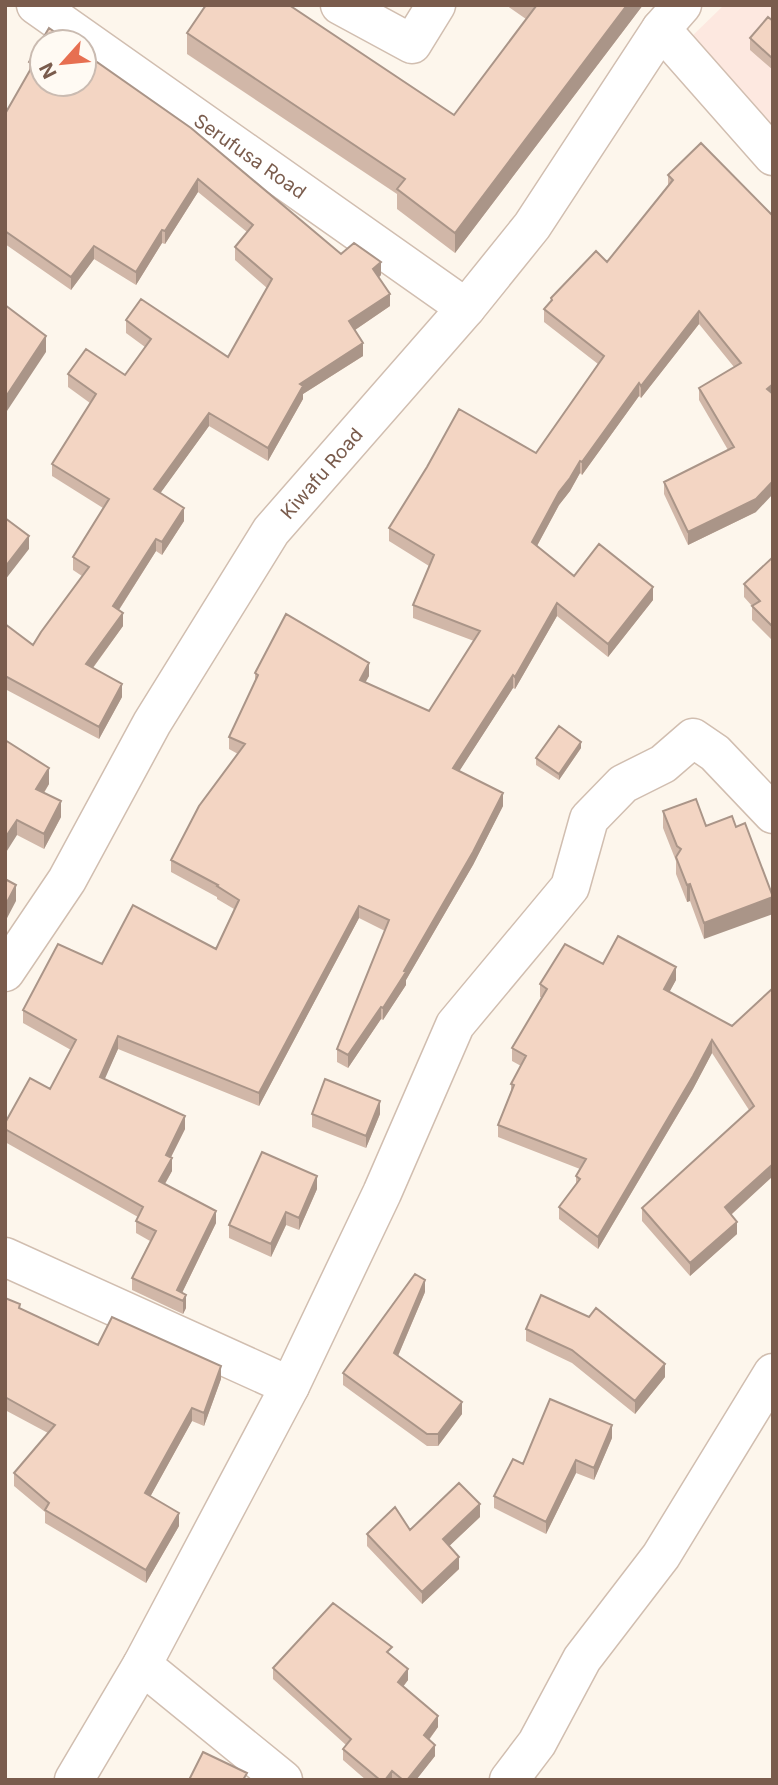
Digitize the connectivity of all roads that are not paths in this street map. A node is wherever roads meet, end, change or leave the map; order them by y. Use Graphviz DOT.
graph roads {
  1 [pos="36,5"];
  2 [pos="340,5"];
  3 [pos="436,5"];
  4 [pos="671,17"];
  5 [pos="773,156"];
  6 [pos="466,308"];
  7 [pos="773,814"];
  8 [pos="5,972"];
  9 [pos="5,1257"];
  10 [pos="773,1373"];
  11 [pos="290,1386"];
  12 [pos="142,1665"];
  13 [pos="74,1780"];
  14 [pos="283,1780"];
  15 [pos="509,1780"];
  1 -- 6 [label="street, Serufusa Road"];
  2 -- 3 [label="street"];
  4 -- 5 [label="street"];
  4 -- 6 [label="street, Kiwafu Road"];
  6 -- 8 [label="street, Kiwafu Road"];
  7 -- 11 [label="street"];
  9 -- 11 [label="street"];
  10 -- 15 [label="street"];
  11 -- 12 [label="street"];
  12 -- 13 [label="street"];
  12 -- 14 [label="street"];
}
